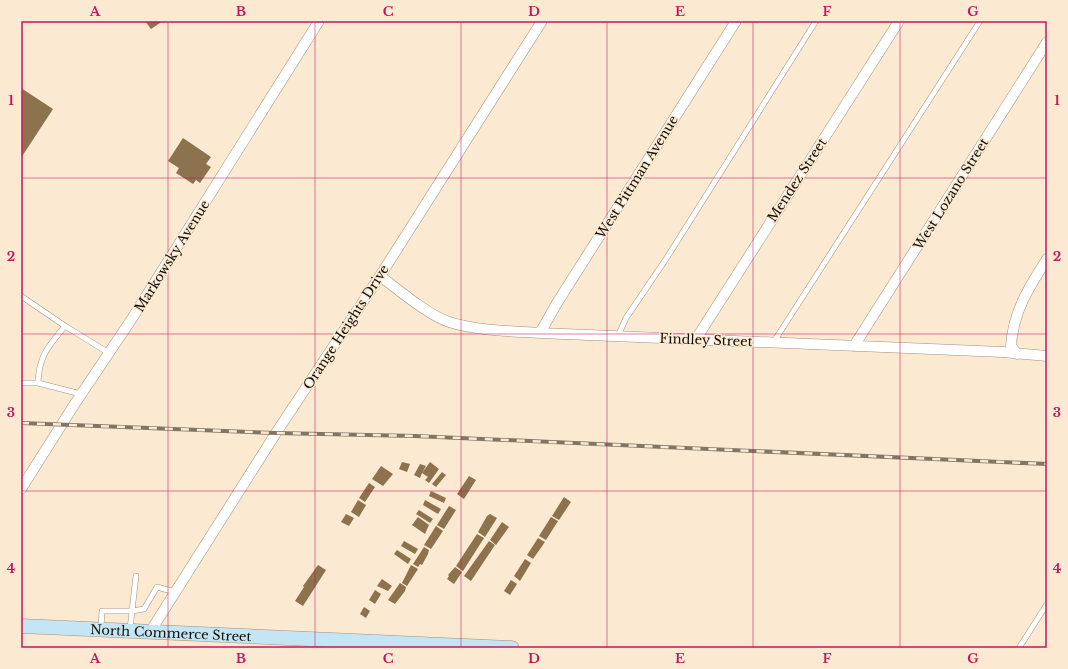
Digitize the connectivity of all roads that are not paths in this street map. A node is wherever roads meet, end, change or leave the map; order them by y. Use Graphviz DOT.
graph roads {
  1 [pos="319,21"];
  2 [pos="542,21"];
  3 [pos="736,21"];
  4 [pos="816,21"];
  5 [pos="899,21"];
  6 [pos="980,21"];
  7 [pos="1047,42"];
  8 [pos="1047,259"];
  9 [pos="380,276"];
  10 [pos="21,296"];
  11 [pos="65,326"];
  12 [pos="540,333"];
  13 [pos="618,336"];
  14 [pos="696,339"];
  15 [pos="773,343"];
  16 [pos="854,346"];
  17 [pos="109,353"];
  18 [pos="1016,354"];
  19 [pos="1047,356"];
  20 [pos="38,382"];
  21 [pos="21,383"];
  22 [pos="81,394"];
  23 [pos="21,489"];
  24 [pos="136,576"];
  25 [pos="175,592"];
  26 [pos="1047,604"];
  27 [pos="132,611"];
  28 [pos="21,626"];
  29 [pos="101,630"];
  30 [pos="130,631"];
  31 [pos="150,632"];
  32 [pos="512,648"];
  33 [pos="1020,648"];
  1 -- 17 [label="street, Markowsky Avenue"];
  2 -- 9 [label="street, Orange Heights Drive"];
  3 -- 12 [label="street, West Pittman Avenue"];
  4 -- 13 [label="lane"];
  5 -- 14 [label="street, Mendez Street"];
  6 -- 15 [label="lane"];
  7 -- 16 [label="street, West Lozano Street"];
  8 -- 18 [label="street"];
  9 -- 12 [label="street, Findley Street"];
  9 -- 25 [label="street, Orange Heights Drive"];
  10 -- 11 [label="lane"];
  11 -- 17 [label="lane"];
  11 -- 20 [label="lane"];
  12 -- 13 [label="street, Findley Street"];
  13 -- 14 [label="street, Findley Street"];
  14 -- 15 [label="street, Findley Street"];
  15 -- 16 [label="street, Findley Street"];
  16 -- 18 [label="street, Findley Street"];
  17 -- 22 [label="street, Markowsky Avenue"];
  18 -- 19 [label="street, Findley Street"];
  20 -- 21 [label="lane"];
  20 -- 22 [label="lane"];
  22 -- 23 [label="street, Markowsky Avenue"];
  24 -- 27 [label="lane"];
  25 -- 27 [label="lane"];
  25 -- 31 [label="street, Orange Heights Drive"];
  26 -- 33 [label="lane"];
  27 -- 29 [label="lane"];
  27 -- 30 [label="lane"];
  28 -- 29 [label="main road, North Commerce Street"];
  29 -- 30 [label="main road, North Commerce Street"];
  30 -- 31 [label="main road, North Commerce Street"];
  31 -- 32 [label="main road, North Commerce Street"];
}
